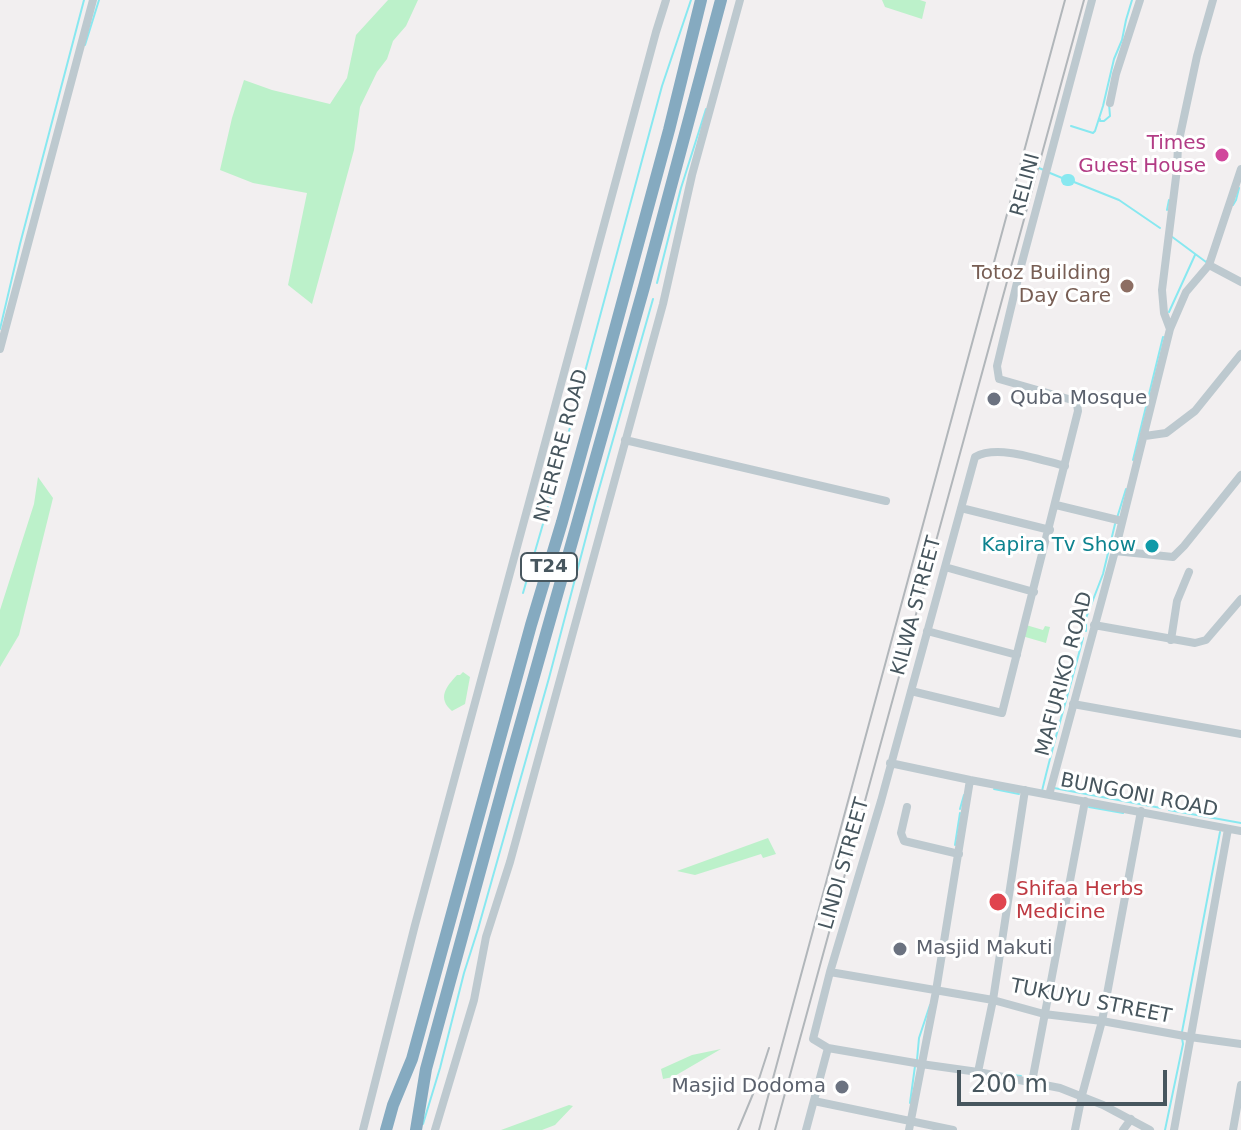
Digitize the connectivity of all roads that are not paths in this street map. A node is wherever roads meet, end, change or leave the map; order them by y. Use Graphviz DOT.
graph roads {
  1 [pos="93,0"];
  2 [pos="666,0"];
  3 [pos="701,0"];
  4 [pos="721,0"];
  5 [pos="740,0"];
  6 [pos="1092,0"];
  7 [pos="1140,0"];
  8 [pos="1213,0"];
  9 [pos="1110,103"];
  10 [pos="1241,169"];
  11 [pos="1209,264"];
  12 [pos="1241,282"];
  13 [pos="1170,329"];
  14 [pos="0,349"];
  15 [pos="1241,354"];
  16 [pos="1145,436"];
  17 [pos="625,440"];
  18 [pos="1065,466"];
  19 [pos="1241,475"];
  20 [pos="886,501"];
  21 [pos="1056,505"];
  22 [pos="961,508"];
  23 [pos="1122,521"];
  24 [pos="1050,530"];
  25 [pos="1115,551"];
  26 [pos="945,567"];
  27 [pos="1189,572"];
  28 [pos="1034,592"];
  29 [pos="1241,599"];
  30 [pos="1094,625"];
  31 [pos="927,631"];
  32 [pos="1171,640"];
  33 [pos="1017,655"];
  34 [pos="911,691"];
  35 [pos="1073,704"];
  36 [pos="1241,734"];
  37 [pos="890,763"];
  38 [pos="970,780"];
  39 [pos="1025,790"];
  40 [pos="1049,795"];
  41 [pos="1085,801"];
  42 [pos="907,807"];
  43 [pos="1141,811"];
  44 [pos="1228,829"];
  45 [pos="1241,831"];
  46 [pos="959,854"];
  47 [pos="830,972"];
  48 [pos="936,991"];
  49 [pos="993,1000"];
  50 [pos="1044,1014"];
  51 [pos="1102,1021"];
  52 [pos="1190,1037"];
  53 [pos="1241,1044"];
  54 [pos="828,1048"];
  55 [pos="921,1064"];
  56 [pos="978,1072"];
  57 [pos="1032,1082"];
  58 [pos="1241,1085"];
  59 [pos="1082,1095"];
  60 [pos="814,1101"];
  61 [pos="1131,1119"];
  62 [pos="909,1126"];
  63 [pos="363,1130"];
  64 [pos="386,1130"];
  65 [pos="416,1130"];
  66 [pos="435,1130"];
  67 [pos="806,1130"];
  68 [pos="953,1130"];
  69 [pos="1075,1130"];
  70 [pos="1123,1130"];
  71 [pos="1150,1130"];
  72 [pos="1174,1130"];
  73 [pos="1233,1130"];
  1 -- 14 [label="street"];
  2 -- 63 [label="street"];
  3 -- 64 [label="highway, NYERERE ROAD / T24"];
  4 -- 65 [label="highway, NYERERE ROAD / T24"];
  5 -- 17 [label="street"];
  6 -- 18 [label="street, RELINI"];
  7 -- 9 [label="street"];
  8 -- 13 [label="street, MAFURIKO ROAD"];
  10 -- 11 [label="street, MAFURIKO ROAD"];
  11 -- 12 [label="street"];
  11 -- 13 [label="street, MAFURIKO ROAD"];
  13 -- 16 [label="street, MAFURIKO ROAD"];
  15 -- 16 [label="street"];
  16 -- 23 [label="street, MAFURIKO ROAD"];
  17 -- 20 [label="street"];
  17 -- 66 [label="street"];
  18 -- 21 [label="street"];
  18 -- 22 [label="street, KILWA STREET"];
  19 -- 25 [label="street"];
  21 -- 23 [label="street"];
  21 -- 24 [label="street"];
  22 -- 24 [label="street"];
  22 -- 26 [label="street, KILWA STREET"];
  23 -- 25 [label="street, MAFURIKO ROAD"];
  24 -- 28 [label="street"];
  25 -- 30 [label="street, MAFURIKO ROAD"];
  26 -- 28 [label="street"];
  26 -- 31 [label="street, KILWA STREET"];
  27 -- 32 [label="street"];
  28 -- 33 [label="street"];
  29 -- 32 [label="street"];
  30 -- 32 [label="street"];
  30 -- 35 [label="street, MAFURIKO ROAD"];
  31 -- 33 [label="street"];
  31 -- 34 [label="street, KILWA STREET"];
  33 -- 34 [label="street"];
  34 -- 37 [label="street, KILWA STREET"];
  35 -- 36 [label="street"];
  35 -- 40 [label="street, MAFURIKO ROAD"];
  37 -- 38 [label="street, BUNGONI ROAD"];
  37 -- 47 [label="street, LINDI STREET"];
  38 -- 39 [label="street, BUNGONI ROAD"];
  38 -- 46 [label="street"];
  39 -- 40 [label="street, BUNGONI ROAD"];
  39 -- 49 [label="street"];
  40 -- 41 [label="street, BUNGONI ROAD"];
  41 -- 43 [label="street, BUNGONI ROAD"];
  41 -- 50 [label="street"];
  42 -- 46 [label="street"];
  43 -- 44 [label="street, BUNGONI ROAD"];
  43 -- 51 [label="street"];
  44 -- 45 [label="street, BUNGONI ROAD"];
  44 -- 52 [label="street"];
  46 -- 48 [label="street"];
  47 -- 48 [label="street, TUKUYU STREET"];
  47 -- 54 [label="street, LINDI STREET"];
  48 -- 49 [label="street, TUKUYU STREET"];
  48 -- 55 [label="street"];
  49 -- 50 [label="street, TUKUYU STREET"];
  49 -- 56 [label="street"];
  50 -- 51 [label="street, TUKUYU STREET"];
  50 -- 57 [label="street"];
  51 -- 52 [label="street, TUKUYU STREET"];
  51 -- 59 [label="street"];
  52 -- 53 [label="street, TUKUYU STREET"];
  52 -- 72 [label="street"];
  54 -- 55 [label="street"];
  54 -- 60 [label="street"];
  55 -- 56 [label="street"];
  55 -- 62 [label="street"];
  56 -- 57 [label="street"];
  57 -- 59 [label="street"];
  58 -- 73 [label="street"];
  59 -- 61 [label="street"];
  59 -- 69 [label="street"];
  60 -- 62 [label="street"];
  60 -- 67 [label="street"];
  61 -- 70 [label="street"];
  61 -- 71 [label="street"];
  62 -- 68 [label="street"];
}
